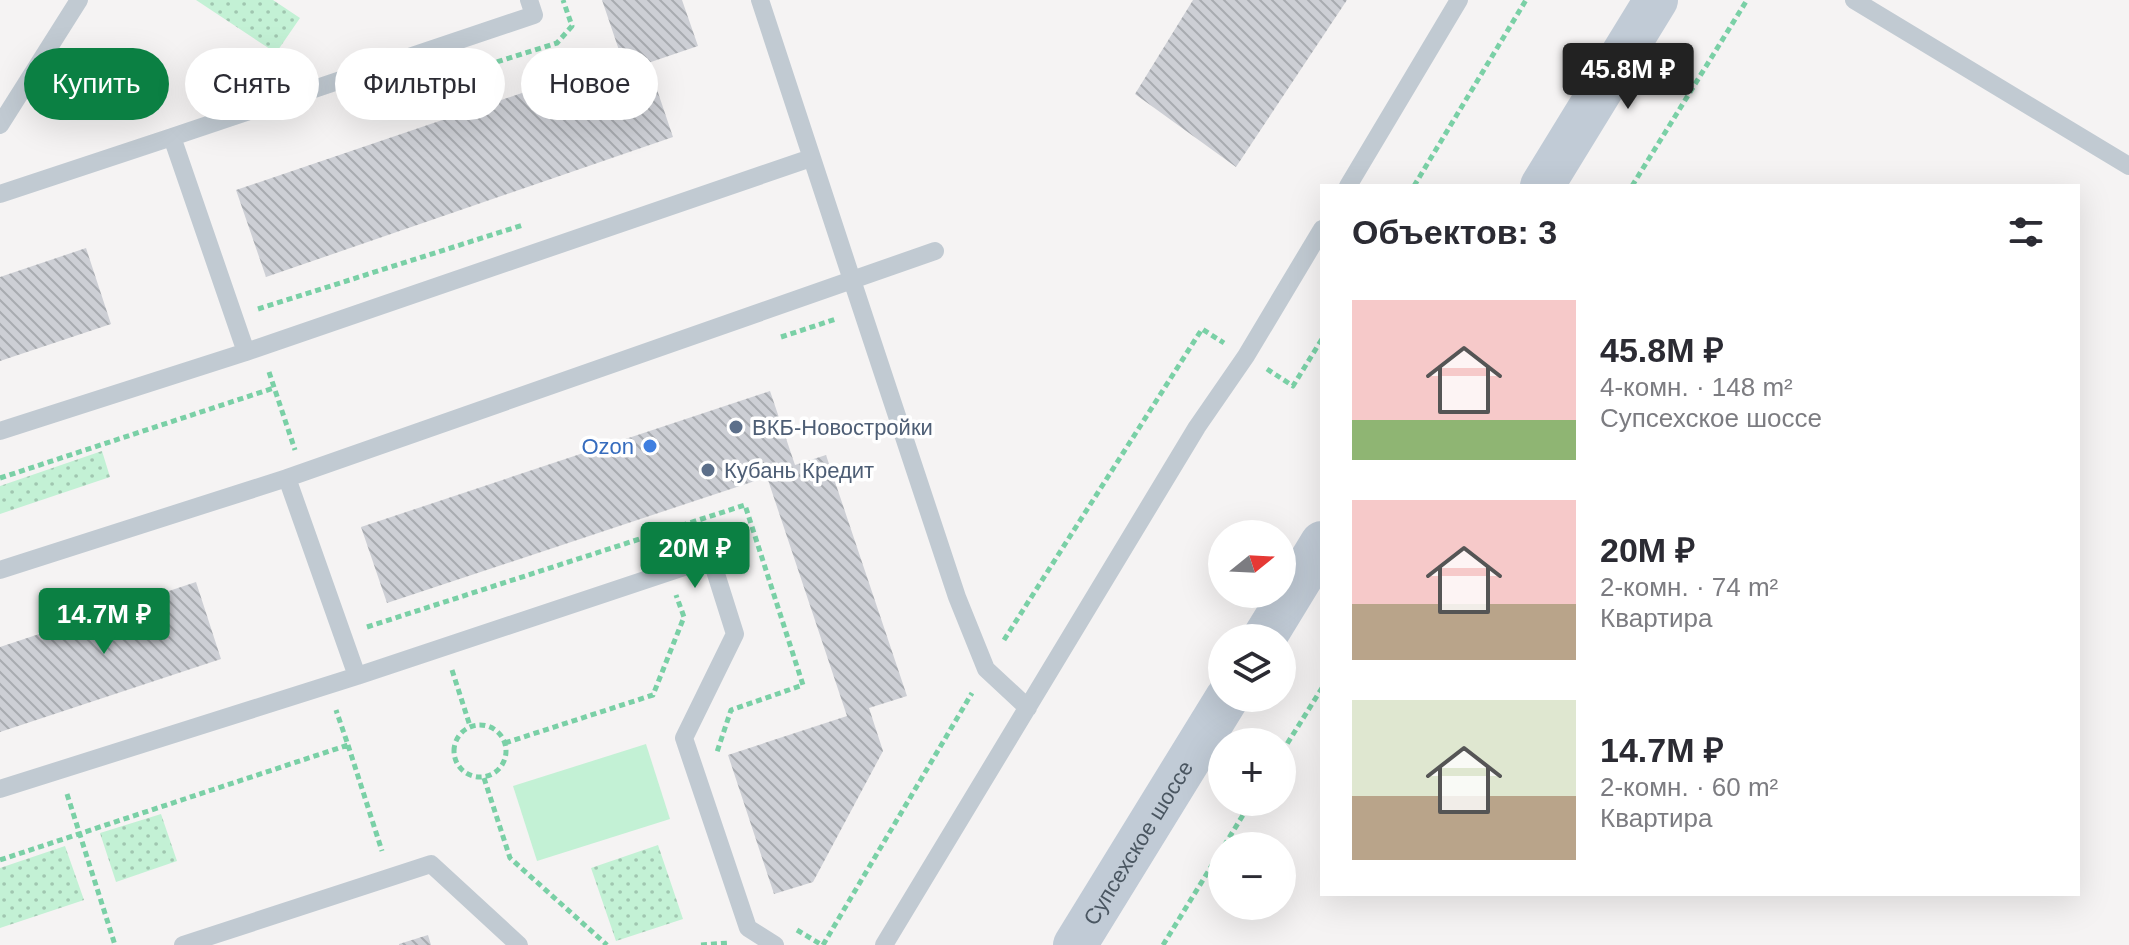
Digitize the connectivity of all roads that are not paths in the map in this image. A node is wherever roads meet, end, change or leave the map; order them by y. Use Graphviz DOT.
graph roads {
  1 [pos="79,0"];
  2 [pos="529,0"];
  3 [pos="760,0"];
  4 [pos="1459,0"];
  5 [pos="1656,0"];
  6 [pos="1854,0"];
  7 [pos="0,125"];
  8 [pos="172,137"];
  9 [pos="811,158"];
  10 [pos="2129,166"];
  11 [pos="1349,184"];
  12 [pos="1543,184"];
  13 [pos="0,194"];
  14 [pos="1320,232"];
  15 [pos="935,251"];
  16 [pos="852,280"];
  17 [pos="246,352"];
  18 [pos="0,431"];
  19 [pos="287,478"];
  20 [pos="1320,546"];
  21 [pos="0,570"];
  22 [pos="1273,624"];
  23 [pos="357,676"];
  24 [pos="1028,708"];
  25 [pos="1218,712"];
  26 [pos="0,789"];
  27 [pos="183,945"];
  28 [pos="519,945"];
  29 [pos="775,945"];
  30 [pos="884,945"];
  31 [pos="1075,945"];
  1 -- 7 [label="lane"];
  2 -- 8 [label="lane"];
  3 -- 9 [label="lane"];
  4 -- 11 [label="lane"];
  5 -- 12 [label="main road"];
  6 -- 10 [label="lane"];
  8 -- 13 [label="lane"];
  8 -- 17 [label="lane"];
  9 -- 16 [label="lane"];
  9 -- 17 [label="lane"];
  14 -- 24 [label="lane"];
  15 -- 16 [label="lane"];
  16 -- 19 [label="lane"];
  16 -- 24 [label="lane"];
  17 -- 18 [label="lane"];
  19 -- 21 [label="lane"];
  19 -- 23 [label="lane"];
  20 -- 22 [label="main road"];
  23 -- 26 [label="lane"];
  23 -- 29 [label="lane"];
  24 -- 30 [label="lane"];
  25 -- 31 [label="main road, Супсехское шоссе"];
  27 -- 28 [label="lane"];
}
